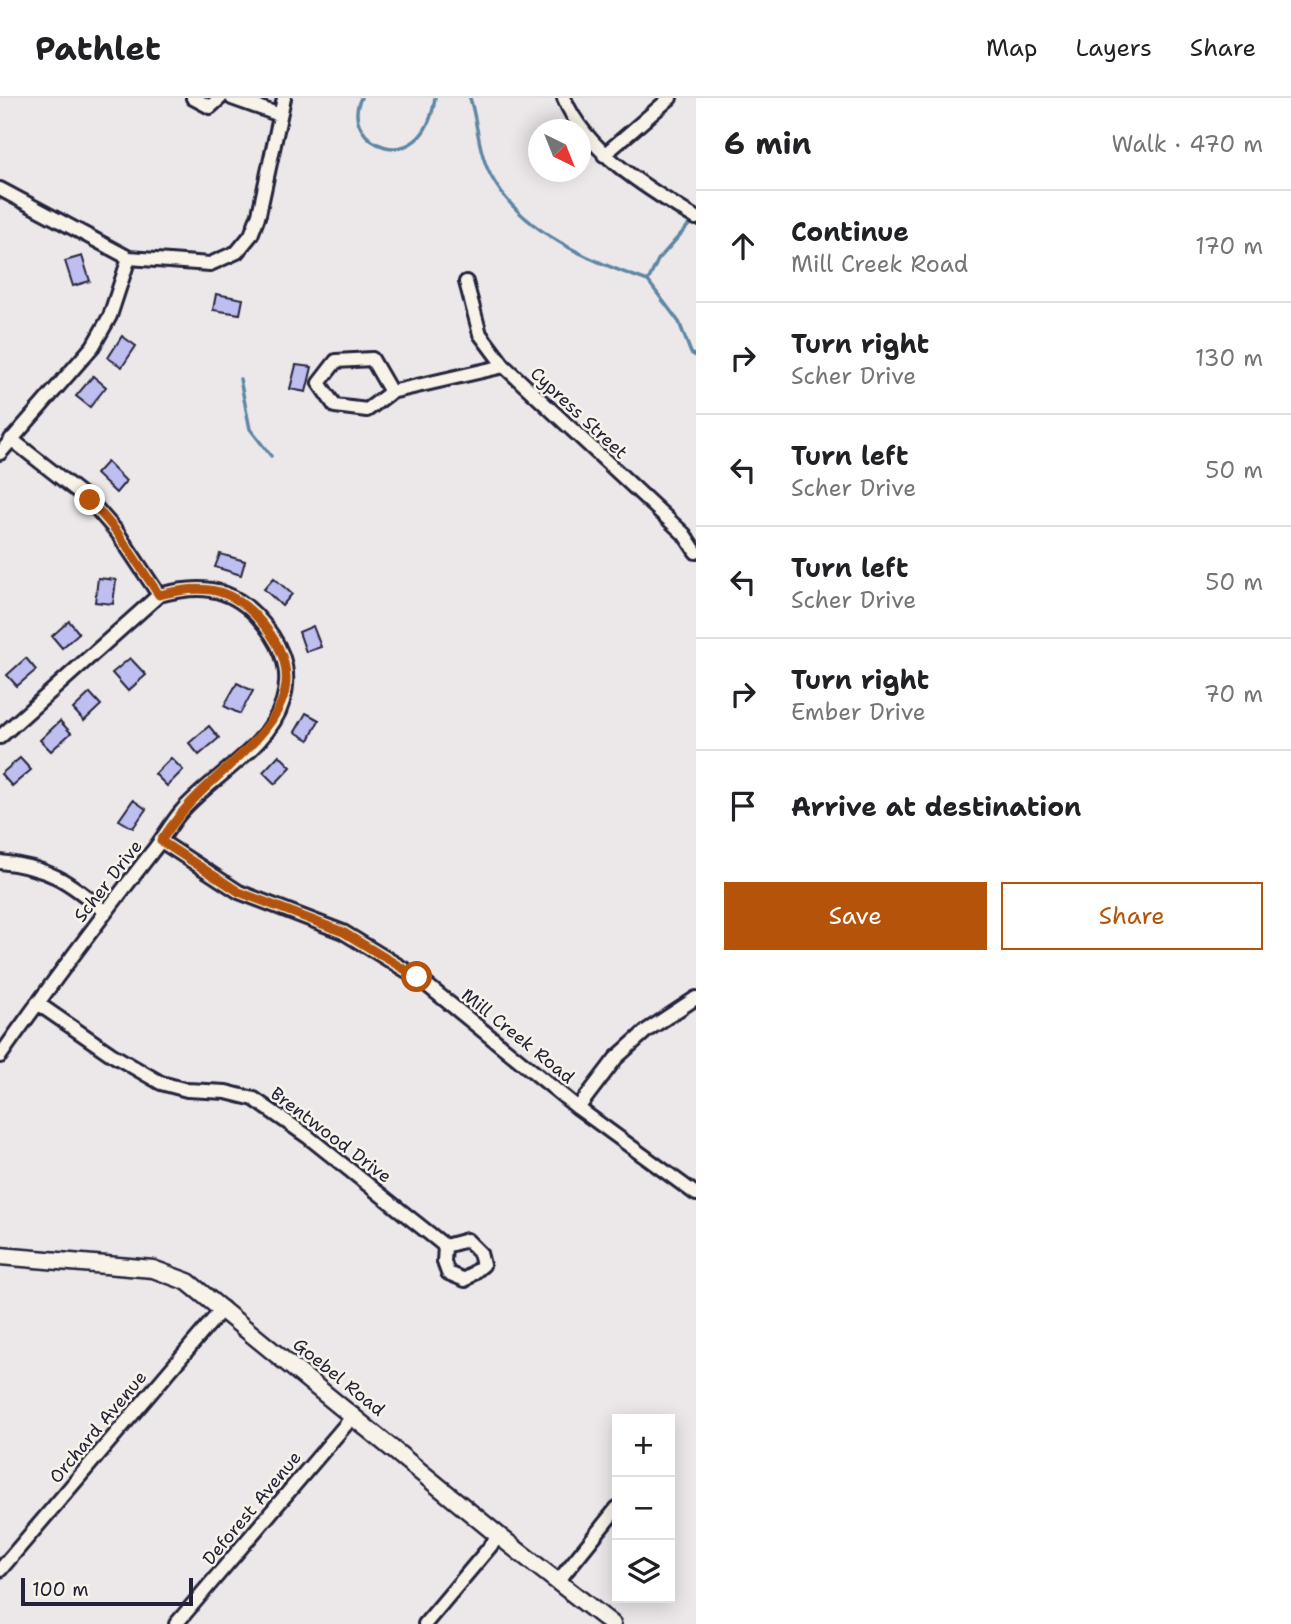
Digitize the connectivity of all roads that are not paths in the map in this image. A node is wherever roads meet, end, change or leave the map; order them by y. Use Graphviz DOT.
graph roads {
  1 [pos="193,98"];
  2 [pos="220,98"];
  3 [pos="232,98"];
  4 [pos="284,98"];
  5 [pos="564,98"];
  6 [pos="670,98"];
  7 [pos="280,115"];
  8 [pos="604,155"];
  9 [pos="0,190"];
  10 [pos="692,216"];
  11 [pos="129,258"];
  12 [pos="466,282"];
  13 [pos="504,366"];
  14 [pos="391,392"];
  15 [pos="12,439"];
  16 [pos="0,453"];
  17 [pos="696,552"];
  18 [pos="159,595"];
  19 [pos="0,737"];
  20 [pos="161,841"];
  21 [pos="0,862"];
  22 [pos="105,912"];
  23 [pos="696,998"];
  24 [pos="37,1003"];
  25 [pos="0,1056"];
  26 [pos="578,1108"];
  27 [pos="696,1194"];
  28 [pos="445,1246"];
  29 [pos="0,1256"];
  30 [pos="223,1308"];
  31 [pos="354,1415"];
  32 [pos="612,1514"];
  33 [pos="499,1536"];
  34 [pos="0,1570"];
  35 [pos="559,1580"];
  36 [pos="176,1624"];
  37 [pos="425,1624"];
  38 [pos="612,1624"];
  1 -- 2 [label="street"];
  3 -- 7 [label="street"];
  4 -- 7 [label="street"];
  5 -- 8 [label="street"];
  6 -- 8 [label="street"];
  7 -- 11 [label="street"];
  8 -- 10 [label="street"];
  9 -- 11 [label="street"];
  11 -- 15 [label="street"];
  12 -- 13 [label="street, Cypress Street"];
  13 -- 14 [label="street"];
  13 -- 17 [label="street, Cypress Street"];
  14 -- 14 [label="street"];
  15 -- 16 [label="street"];
  15 -- 18 [label="street"];
  18 -- 19 [label="street, Scher Drive"];
  18 -- 20 [label="street, Scher Drive"];
  20 -- 22 [label="street, Scher Drive"];
  20 -- 26 [label="street, Mill Creek Road"];
  21 -- 22 [label="street"];
  22 -- 24 [label="street, Scher Drive"];
  23 -- 26 [label="street"];
  24 -- 25 [label="street, Scher Drive"];
  24 -- 28 [label="street, Brentwood Drive"];
  26 -- 27 [label="street, Mill Creek Road"];
  29 -- 30 [label="street, Goebel Road"];
  30 -- 31 [label="street, Goebel Road"];
  30 -- 34 [label="street, Orchard Avenue"];
  31 -- 33 [label="street, Goebel Road"];
  31 -- 36 [label="street, Deforest Avenue"];
  32 -- 35 [label="street"];
  33 -- 35 [label="street, Goebel Road"];
  33 -- 37 [label="street"];
  35 -- 38 [label="street, Goebel Road"];
}
